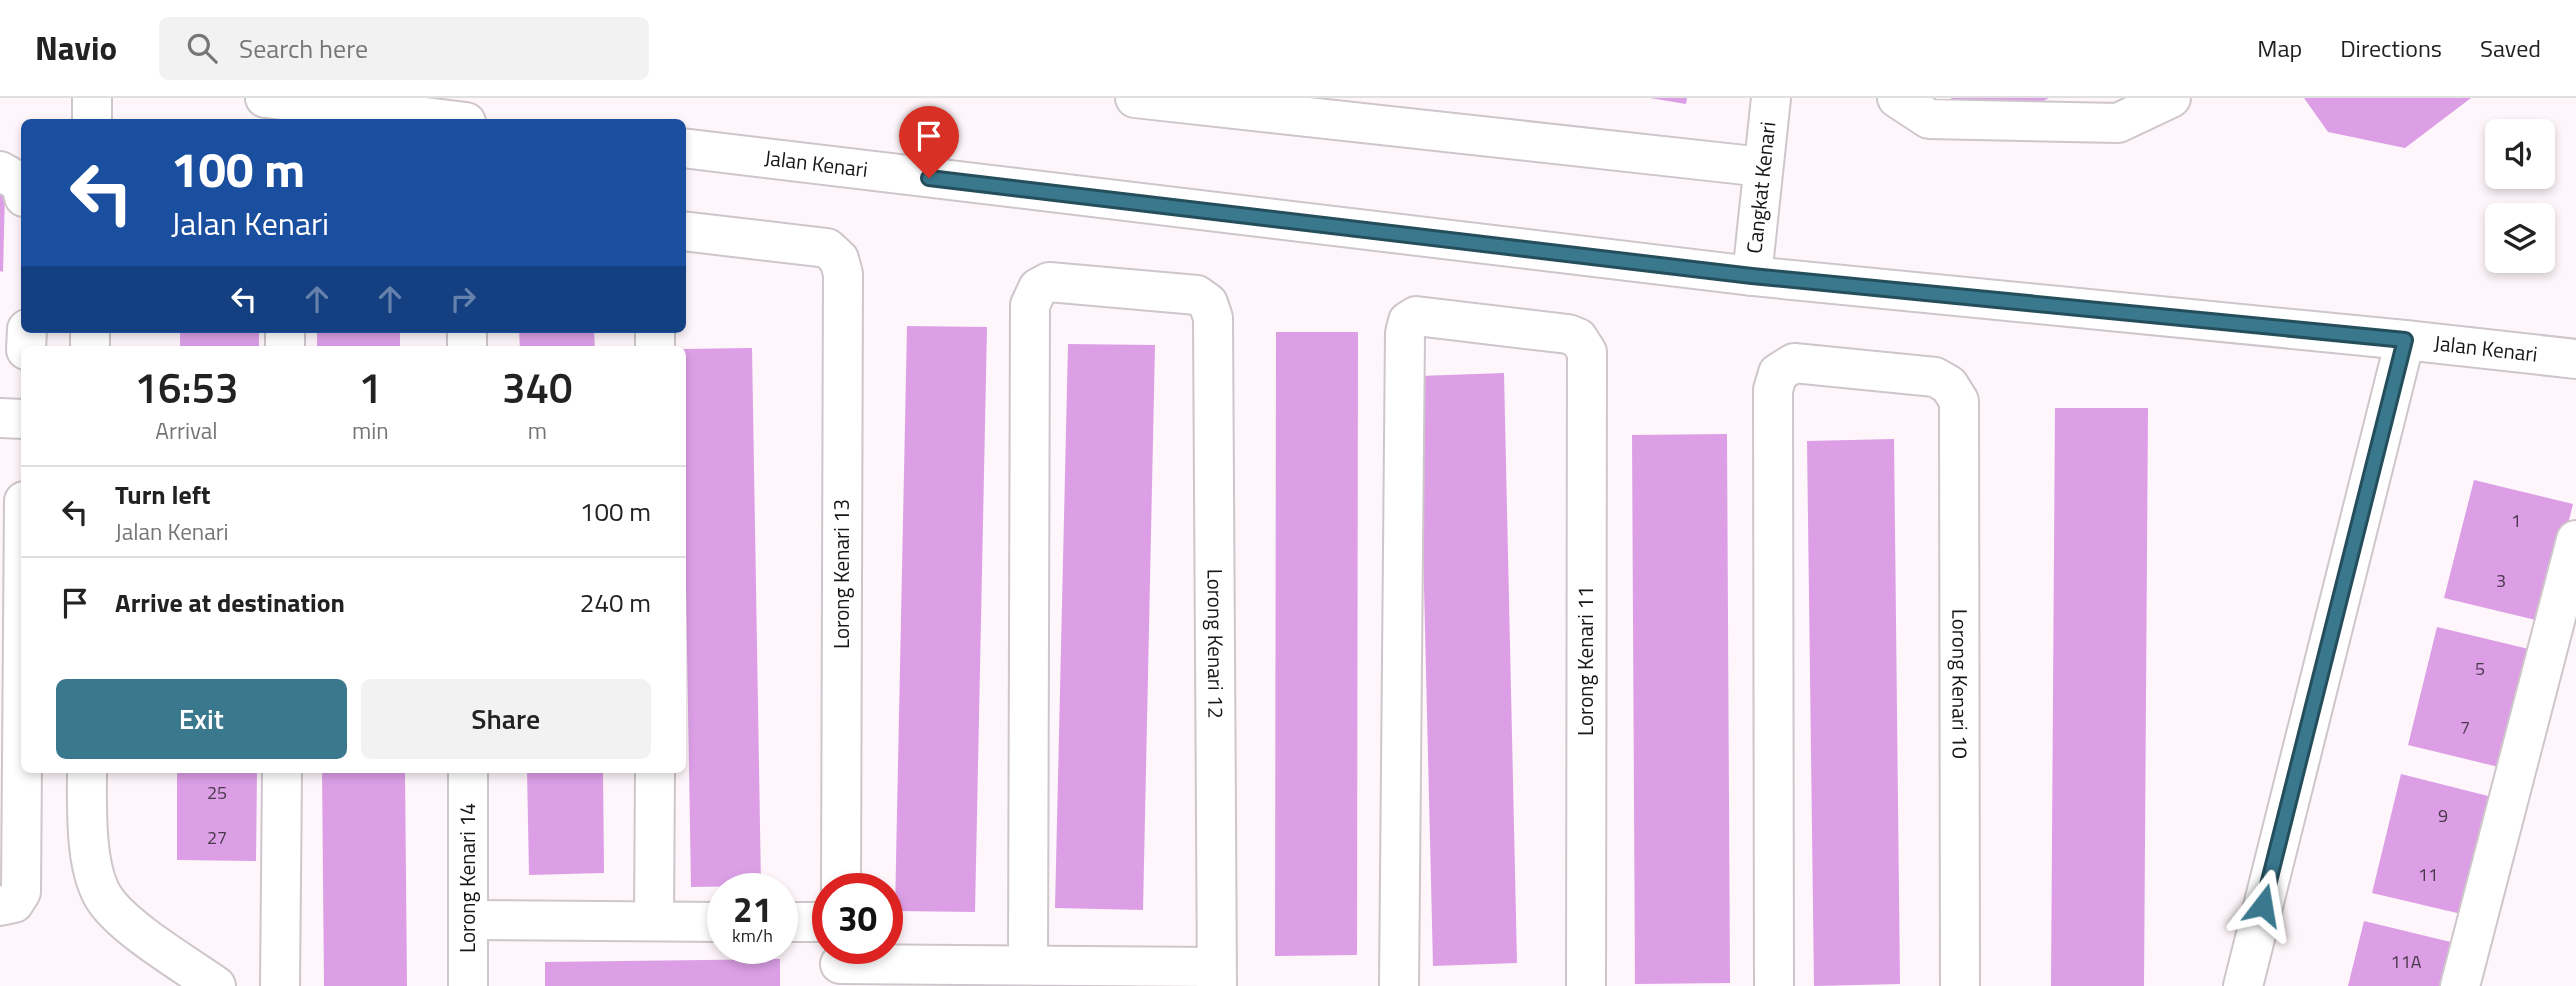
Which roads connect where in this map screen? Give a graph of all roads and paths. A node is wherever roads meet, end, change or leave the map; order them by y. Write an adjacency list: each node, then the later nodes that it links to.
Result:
1 (92, 98): 8 (street)
2 (265, 98): 7 (street)
3 (1135, 98): 11 (street)
4 (1771, 98): 11 (street, Cangkat Kenari)
5 (1897, 98): 6 (street)
6 (2171, 98)
7 (400, 106): 9 (street)
8 (92, 119)
9 (454, 119)
10 (686, 148): 15 (street, Jalan Kenari)
11 (1763, 167): 15 (street, Cangkat Kenari)
12 (0, 171): 13 (street)
13 (21, 183)
14 (686, 231): 26 (street, Lorong Kenari 13)
15 (1752, 276): 16 (street, Jalan Kenari)
16 (2405, 340): 17 (street, Jalan Kenari); 41 (street)
17 (2576, 359)
18 (0, 418): 19 (street)
19 (21, 419)
20 (2576, 540): 42 (street)
21 (22, 773): 27 (street)
22 (87, 773): 34 (street)
23 (282, 773): 35 (street)
24 (467, 773): 28 (street, Lorong Kenari 14)
25 (655, 773): 29 (street)
26 (841, 873)
27 (0, 906)
28 (468, 920): 29 (street); 36 (street, Lorong Kenari 14)
29 (654, 921): 30 (street)
30 (707, 922)
31 (1028, 965): 32 (street); 33 (street); 33 (street, Lorong Kenari 12)
32 (840, 966)
33 (1217, 977)
34 (216, 986)
35 (281, 986)
36 (468, 986)
37 (1399, 986): 38 (street, Lorong Kenari 11)
38 (1586, 986)
39 (1774, 986): 40 (street, Lorong Kenari 10)
40 (1961, 986)
41 (2243, 986)
42 (2460, 986)

